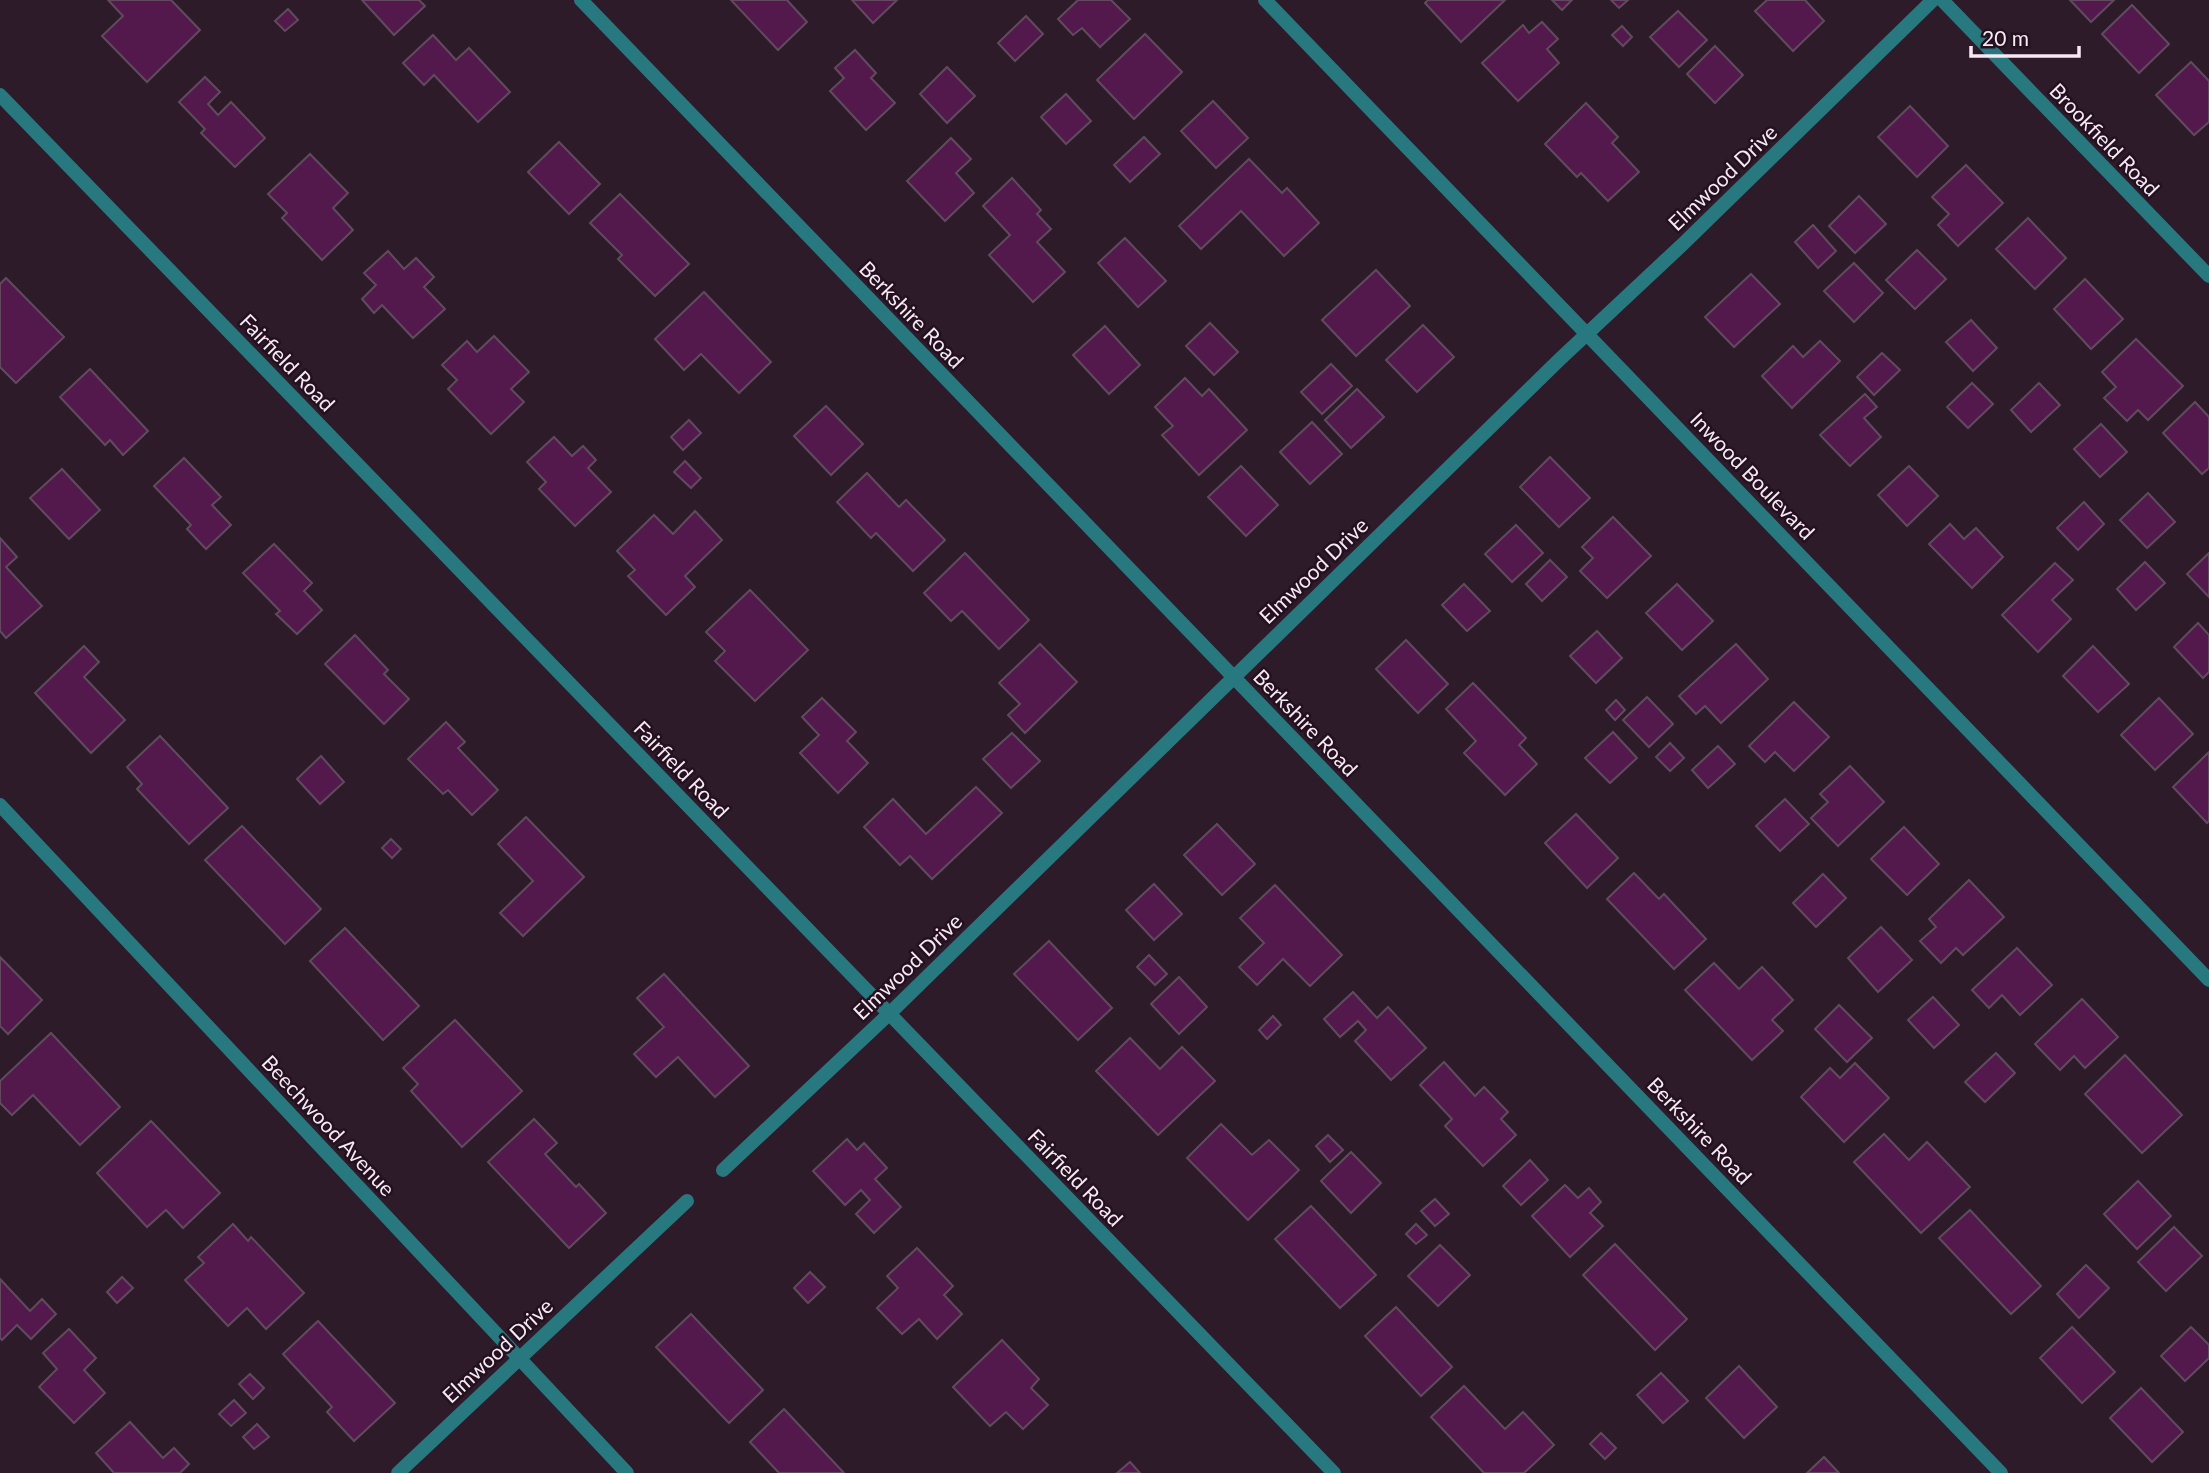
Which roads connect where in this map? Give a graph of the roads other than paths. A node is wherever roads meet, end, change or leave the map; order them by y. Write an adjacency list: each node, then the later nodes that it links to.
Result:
1 (580, 0): 8 (street, Berkshire Road)
2 (1265, 0): 7 (street, Inwood Boulevard)
3 (1933, 0): 7 (street, Elmwood Drive)
4 (1942, 0): 6 (street, Brookfield Road)
5 (0, 95): 11 (street, Fairfield Road)
6 (2209, 276)
7 (1587, 333): 8 (street, Elmwood Drive); 10 (street, Inwood Boulevard)
8 (1234, 677): 11 (street, Elmwood Drive); 18 (street, Berkshire Road)
9 (0, 805): 14 (street, Beechwood Avenue)
10 (2209, 980)
11 (889, 1014): 12 (street, Elmwood Drive); 17 (street, Fairfield Road)
12 (723, 1170)
13 (687, 1201): 14 (street, Elmwood Drive)
14 (519, 1358): 15 (street, Elmwood Drive); 16 (street, Beechwood Avenue)
15 (398, 1473)
16 (626, 1473)
17 (1334, 1473)
18 (2001, 1473)

